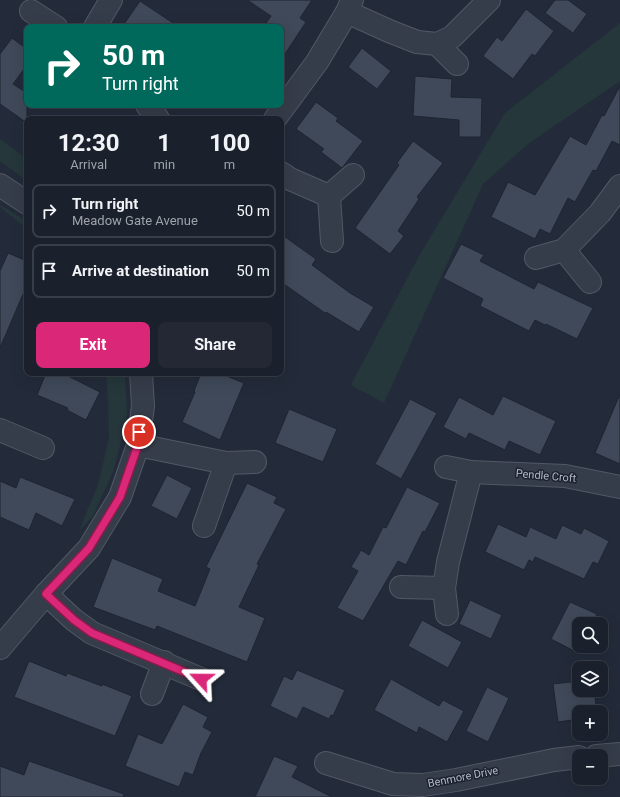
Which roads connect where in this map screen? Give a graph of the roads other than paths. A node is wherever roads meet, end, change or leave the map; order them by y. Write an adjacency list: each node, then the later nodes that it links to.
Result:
1 (111, 0): 6 (street)
2 (489, 0): 7 (street)
3 (350, 6): 7 (street); 9 (street)
4 (31, 11): 5 (street)
5 (51, 24)
6 (97, 24)
7 (436, 44): 8 (street)
8 (457, 64)
9 (284, 107)
10 (149, 108): 11 (street)
11 (156, 116)
12 (284, 175): 16 (street)
13 (353, 175): 16 (street)
14 (0, 185): 17 (street)
15 (620, 186): 19 (street)
16 (329, 196): 18 (street)
17 (24, 201)
18 (332, 241)
19 (564, 250): 20 (street); 21 (street)
20 (536, 258)
21 (590, 282)
22 (141, 376): 24 (street)
23 (0, 430): 25 (street)
24 (138, 445): 27 (street); 34 (street)
25 (43, 448)
26 (255, 462): 27 (street)
27 (226, 463): 31 (street)
28 (446, 467): 29 (street, Pendle Croft)
29 (471, 472): 30 (street, Pendle Croft); 33 (street)
30 (620, 487)
31 (204, 526)
32 (401, 587): 33 (street)
33 (444, 588): 35 (street)
34 (46, 594): 36 (street); 37 (street)
35 (447, 614)
36 (0, 648)
37 (164, 662): 38 (street); 39 (street)
38 (201, 679)
39 (152, 694)
40 (620, 754): 41 (street)
41 (608, 755)
42 (572, 759): 43 (street, Benmore Drive)
43 (326, 763)

